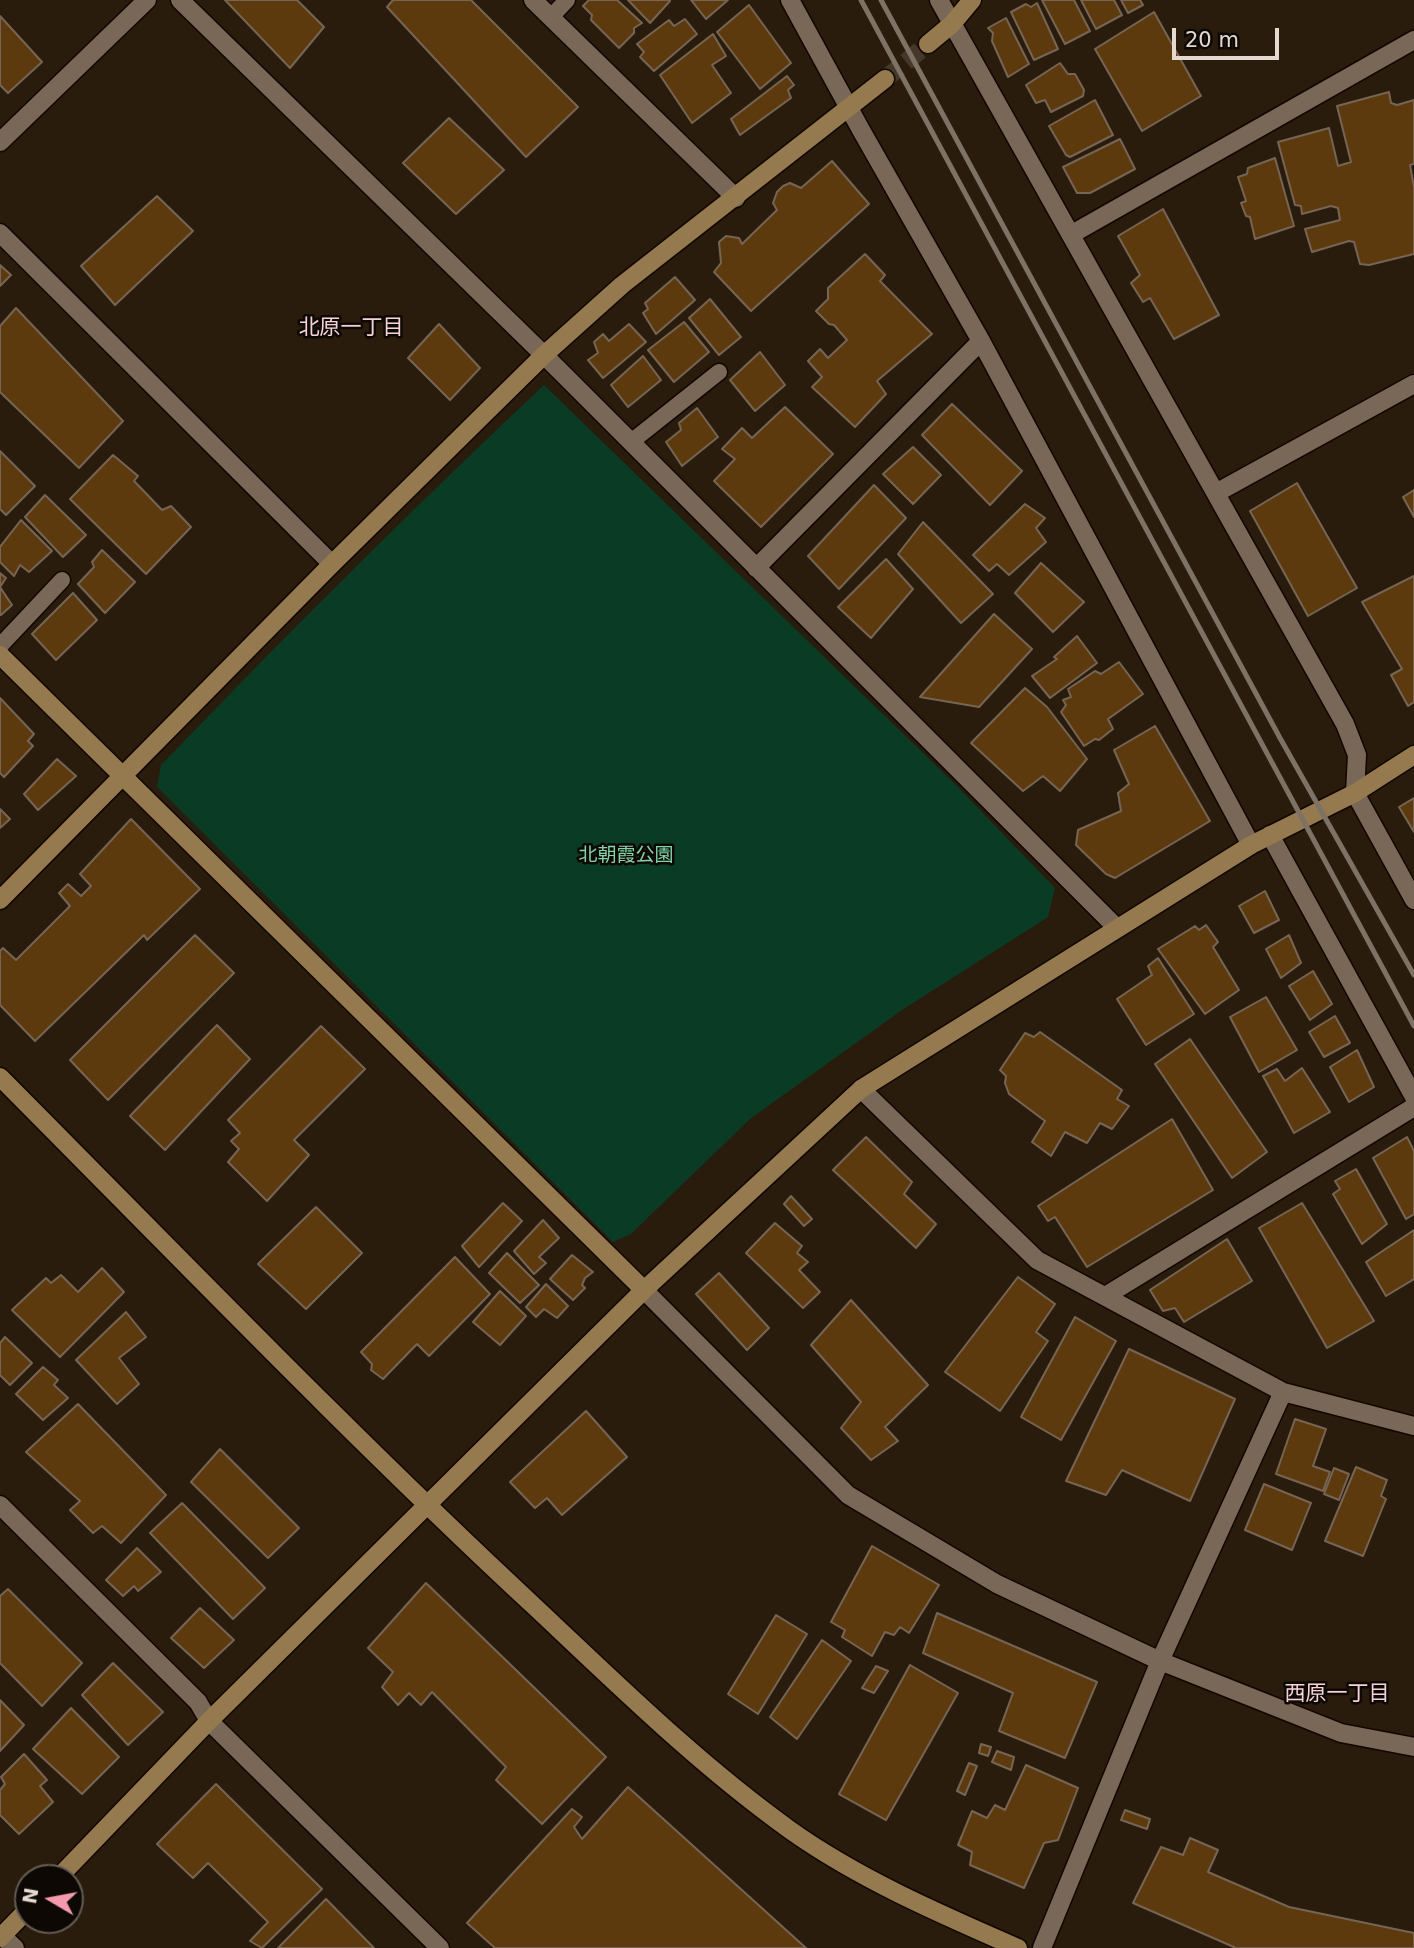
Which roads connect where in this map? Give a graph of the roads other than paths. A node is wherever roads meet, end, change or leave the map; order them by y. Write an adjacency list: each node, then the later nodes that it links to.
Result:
1 (147, 0): 14 (street)
2 (180, 0): 19 (street)
3 (533, 0): 8 (street)
4 (567, 0): 8 (lane)
5 (790, 0): 13 (street)
6 (939, 0): 9 (street)
7 (972, 0): 9 (street)
8 (551, 17): 15 (street)
9 (952, 24): 11 (street); 17 (street)
10 (1414, 40): 17 (street)
11 (928, 44)
12 (885, 79): 13 (street)
13 (849, 108): 15 (street); 18 (street)
14 (0, 142)
15 (736, 198): 19 (street)
16 (0, 233): 24 (street)
17 (1072, 234): 23 (street)
18 (981, 341): 25 (street); 33 (street)
19 (544, 355): 22 (street); 24 (street)
20 (719, 372): 22 (lane)
21 (1414, 384): 23 (street)
22 (631, 442): 25 (street)
23 (1216, 492): 31 (street)
24 (332, 564): 30 (street)
25 (756, 568): 36 (street)
26 (62, 580): 27 (lane)
27 (0, 646)
28 (0, 655): 30 (street)
29 (1414, 755): 31 (street)
30 (121, 776): 34 (street); 41 (street)
31 (1355, 793): 32 (street); 35 (street)
32 (1270, 835): 33 (street); 39 (street)
33 (1251, 845): 36 (street)
34 (0, 900)
35 (1414, 900)
36 (1117, 928): 38 (street)
37 (0, 1077): 46 (street)
38 (861, 1089): 41 (street); 42 (street)
39 (1414, 1097)
40 (1414, 1107): 42 (street)
41 (643, 1290): 46 (street); 47 (street)
42 (1107, 1295): 43 (street)
43 (1283, 1391): 44 (street); 47 (street)
44 (1414, 1426)
45 (0, 1505): 48 (street)
46 (427, 1506): 48 (street); 52 (street)
47 (1160, 1661): 49 (street); 53 (street)
48 (209, 1721): 50 (street); 51 (street)
49 (1414, 1747)
50 (71, 1864)
51 (440, 1948)
52 (1018, 1948)
53 (1042, 1948)

